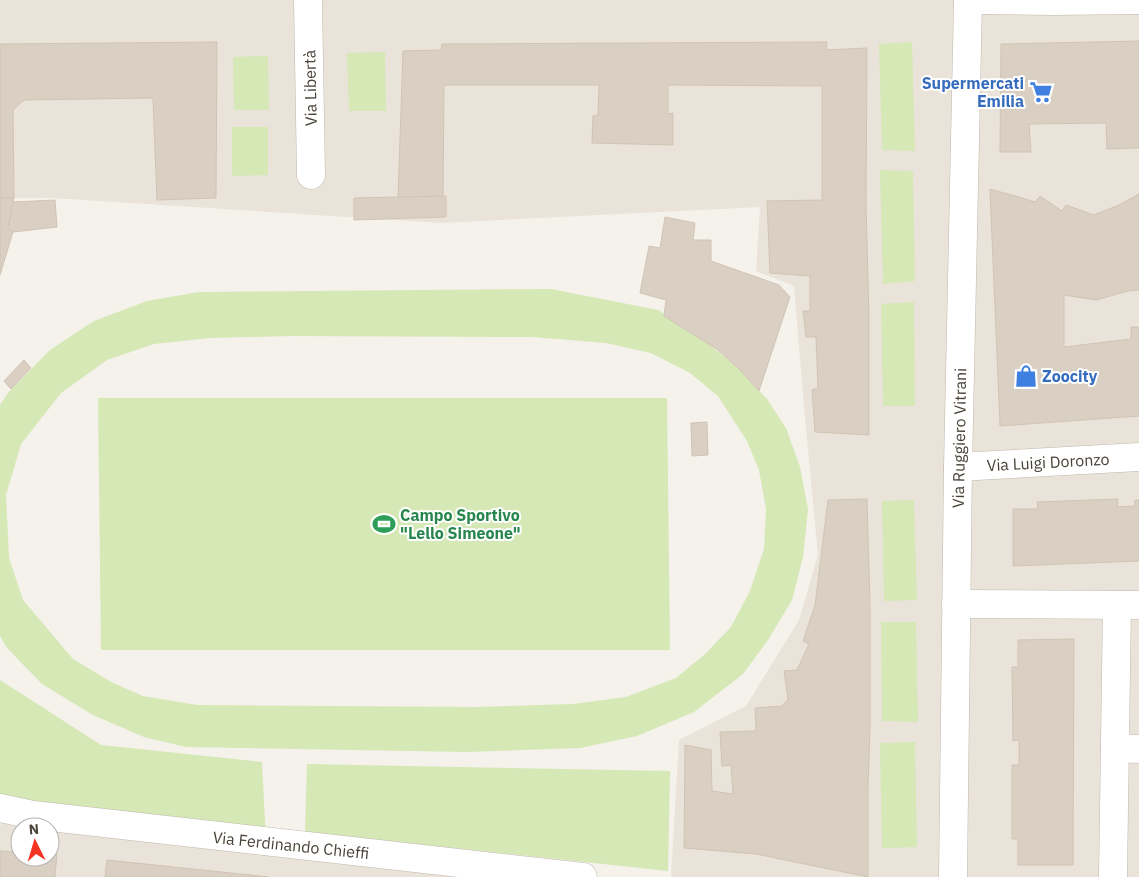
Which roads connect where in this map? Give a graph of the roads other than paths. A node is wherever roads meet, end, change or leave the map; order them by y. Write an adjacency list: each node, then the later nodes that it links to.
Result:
1 (308, 0): 5 (street, Via Libertà)
2 (968, 0): 7 (street, Via Ruggiero Vitrani)
3 (984, 0): 4 (street)
4 (1139, 0)
5 (312, 175)
6 (1139, 457): 7 (street, Via Luigi Doronzo)
7 (958, 467): 8 (street, Via Ruggiero Vitrani)
8 (956, 604): 9 (street); 13 (street, Via Ruggiero Vitrani)
9 (1128, 605): 10 (street)
10 (1127, 748): 14 (street)
11 (0, 808): 12 (street, Via Ferdinando Chieffi)
12 (583, 877)
13 (953, 877)
14 (1112, 877)

